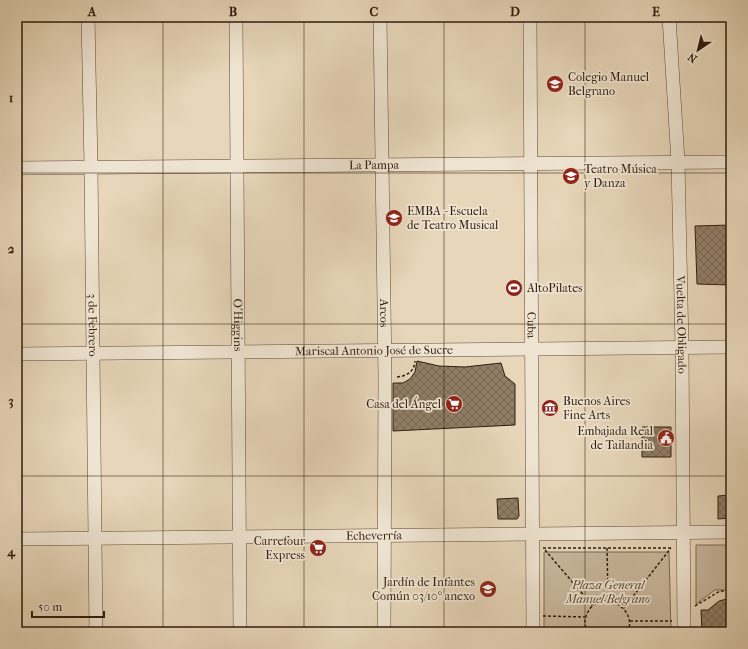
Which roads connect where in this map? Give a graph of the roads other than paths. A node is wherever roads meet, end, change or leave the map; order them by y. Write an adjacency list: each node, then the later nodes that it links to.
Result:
1 (88, 17): 10 (street, 3 de Febrero)
2 (236, 17): 11 (street, O'Higgins)
3 (380, 17): 9 (street, Arcos)
4 (530, 17): 8 (street, Cuba)
5 (669, 17): 6 (street, Vuelta de Obligado)
6 (678, 162): 7 (street, La Pampa); 8 (street, La Pampa); 14 (street, Vuelta de Obligado)
7 (731, 162)
8 (530, 164): 9 (street, La Pampa); 15 (street, Cuba)
9 (383, 165): 11 (street, La Pampa); 16 (street, Arcos)
10 (92, 167): 11 (street, La Pampa); 12 (street, La Pampa); 17 (street, 3 de Febrero)
11 (236, 167): 18 (street, O'Higgins)
12 (17, 168)
13 (731, 347): 14 (street, Mariscal Antonio José de Sucre)
14 (682, 348): 15 (street, Mariscal Antonio José de Sucre); 20 (street, Vuelta de Obligado)
15 (532, 349): 16 (street, Mariscal Antonio José de Sucre); 22 (street, Cuba)
16 (384, 350): 18 (street, Mariscal Antonio José de Sucre); 24 (street, Arcos)
17 (93, 353): 18 (street, Mariscal Antonio José de Sucre); 19 (street, Mariscal Antonio José de Sucre); 25 (street, 3 de Febrero)
18 (239, 353): 23 (street, O'Higgins)
19 (17, 354)
20 (685, 532): 21 (street, Echeverría); 22 (street, Echeverría); 31 (street, Vuelta de Obligado)
21 (731, 532)
22 (533, 534): 24 (street, Echeverría); 30 (street, Cuba)
23 (239, 536): 24 (street, Echeverría); 25 (street, Echeverría); 28 (street, O'Higgins)
24 (385, 536): 29 (street, Arcos)
25 (95, 538): 26 (street, Echeverría); 27 (street, 3 de Febrero)
26 (17, 539)
27 (96, 632)
28 (240, 632)
29 (384, 632)
30 (533, 632)
31 (684, 632)

